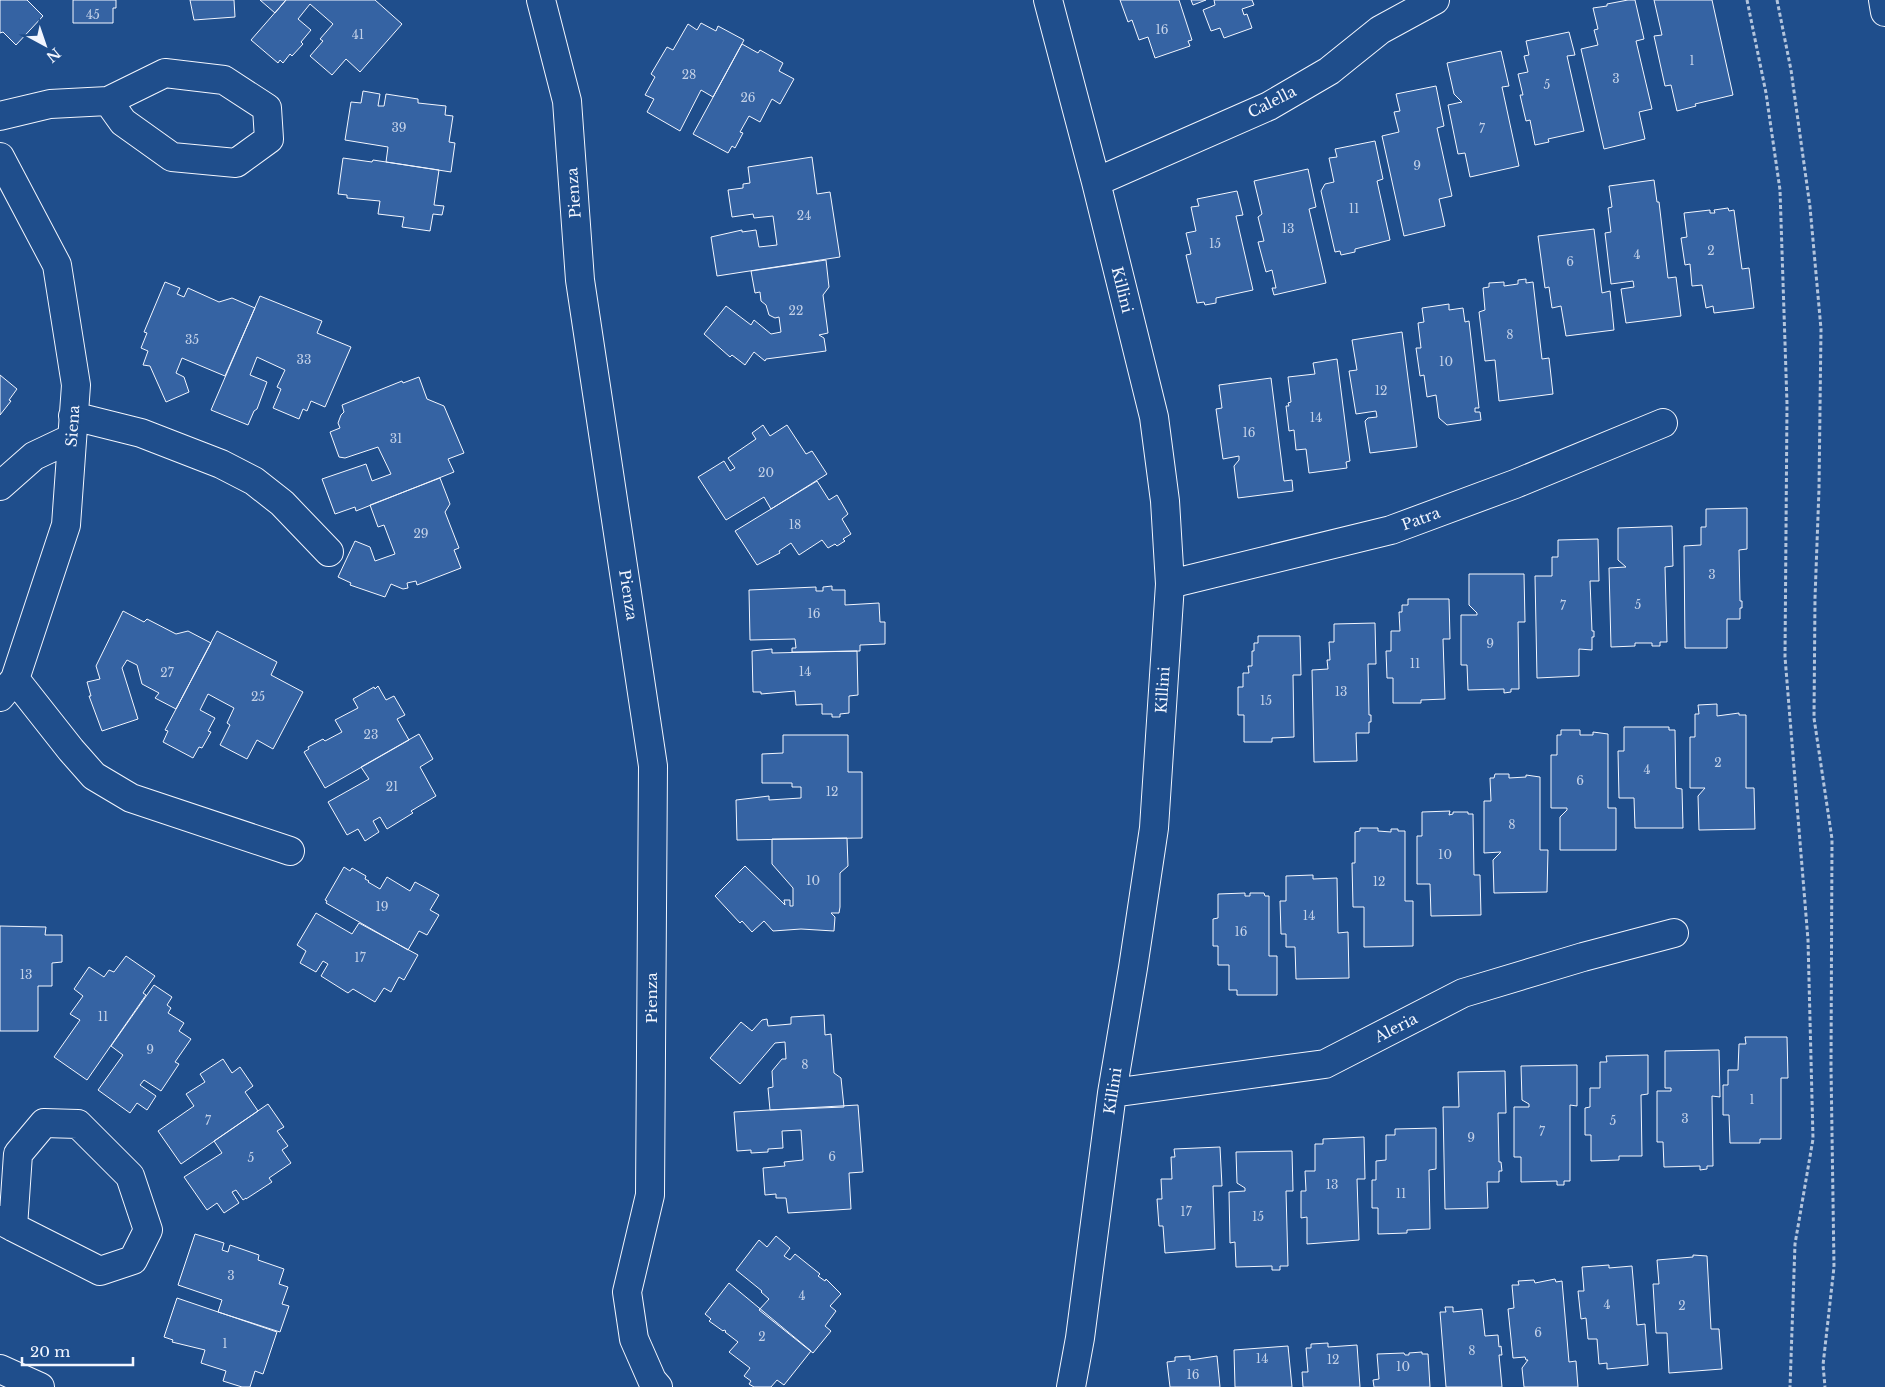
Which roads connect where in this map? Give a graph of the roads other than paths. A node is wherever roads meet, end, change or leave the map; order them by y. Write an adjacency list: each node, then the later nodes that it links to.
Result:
1 (541, 0): 22 (street, Pienza)
2 (1048, 0): 9 (street, Killini)
3 (1435, 0): 9 (street, Calella)
4 (1883, 0): 5 (street)
5 (1885, 12)
6 (108, 101): 6 (street); 7 (street)
7 (0, 116)
8 (0, 157): 11 (street, Siena)
9 (1096, 182): 14 (street, Killini)
10 (1663, 423): 14 (street, Patra)
11 (73, 427): 12 (street); 13 (street); 15 (street, Siena)
12 (0, 486)
13 (329, 552)
14 (1170, 584): 18 (street, Killini)
15 (8, 688): 16 (street)
16 (290, 851)
17 (1674, 933): 18 (street, Aleria)
18 (1112, 1093): 23 (street, Killini)
19 (7, 1223): 19 (street)
20 (0, 1369): 21 (street)
21 (40, 1387)
22 (658, 1387)
23 (1071, 1387)

